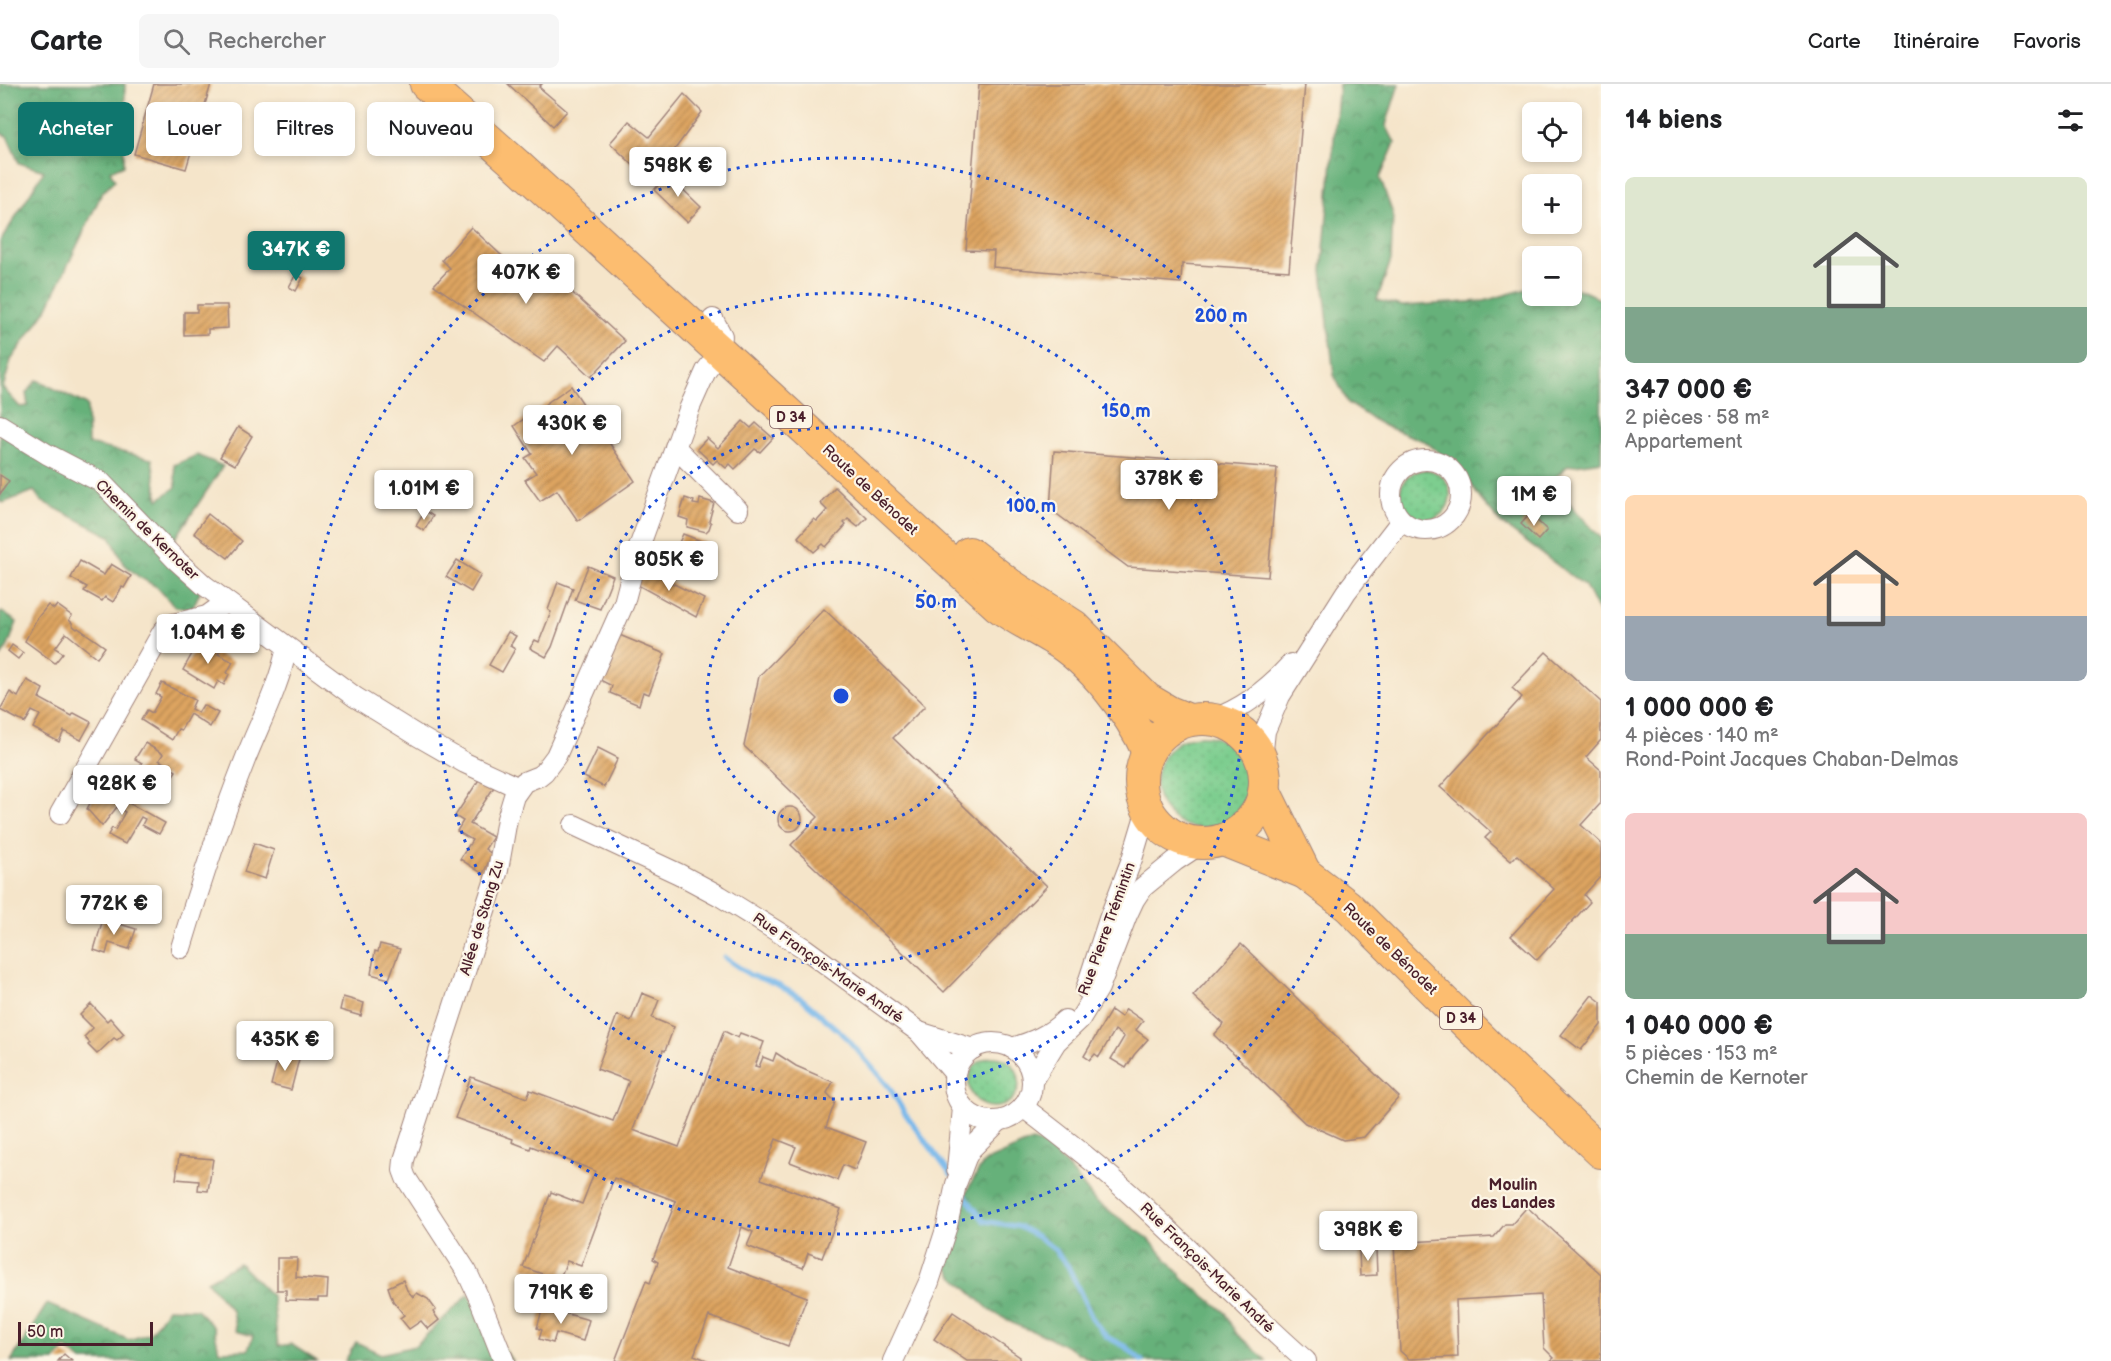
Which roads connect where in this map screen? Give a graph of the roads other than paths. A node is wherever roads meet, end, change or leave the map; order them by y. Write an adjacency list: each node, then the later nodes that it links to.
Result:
1 (426, 84): 6 (main road, Route de Bénodet / D 34)
2 (441, 84): 3 (street)
3 (453, 84)
4 (459, 84): 5 (main road, Route de Bénodet / D 34)
5 (712, 319): 6 (street); 7 (main road, Route de Bénodet / D 34)
6 (720, 352): 7 (street); 9 (street); 16 (main road, Route de Bénodet / D 34)
7 (819, 419): 15 (main road, Route de Bénodet / D 34)
8 (0, 425): 12 (street, Chemin de Kernoter)
9 (675, 447): 10 (street); 18 (street)
10 (738, 510)
11 (1401, 521): 13 (street)
12 (225, 603): 14 (street, Chemin de Kernoter); 21 (street)
13 (1325, 622): 15 (street); 17 (street)
14 (287, 647): 18 (street, Chemin de Kernoter); 25 (street)
15 (1201, 719): 16 (main road); 17 (main road)
16 (1148, 752): 20 (main road)
17 (1262, 759): 19 (main road)
18 (519, 788): 36 (street, Allée de Stang Zu)
19 (1265, 792): 23 (main road); 24 (main road, Route de Bénodet / D 34)
20 (1147, 809): 23 (main road); 27 (street, Rue Pierre Trémintin)
21 (60, 814)
22 (574, 825): 26 (street, Rue François-Marie André)
23 (1212, 842): 24 (main road, Route de Bénodet / D 34); 30 (street, Rue Pierre Trémintin)
24 (1305, 873): 34 (main road, Route de Bénodet / D 34)
25 (181, 948)
26 (919, 1032): 28 (street, Rue François-Marie André); 29 (street, Rue François-Marie André)
27 (1012, 1048): 28 (street); 30 (street)
28 (972, 1049): 29 (street)
29 (955, 1074): 32 (street)
30 (1032, 1081): 31 (street)
31 (1023, 1107): 33 (street); 38 (street, Rue François-Marie André)
32 (963, 1108): 33 (street); 35 (street)
33 (999, 1121): 35 (street)
34 (1601, 1152)
35 (956, 1184): 37 (street)
36 (504, 1361)
37 (893, 1361)
38 (1306, 1361)

